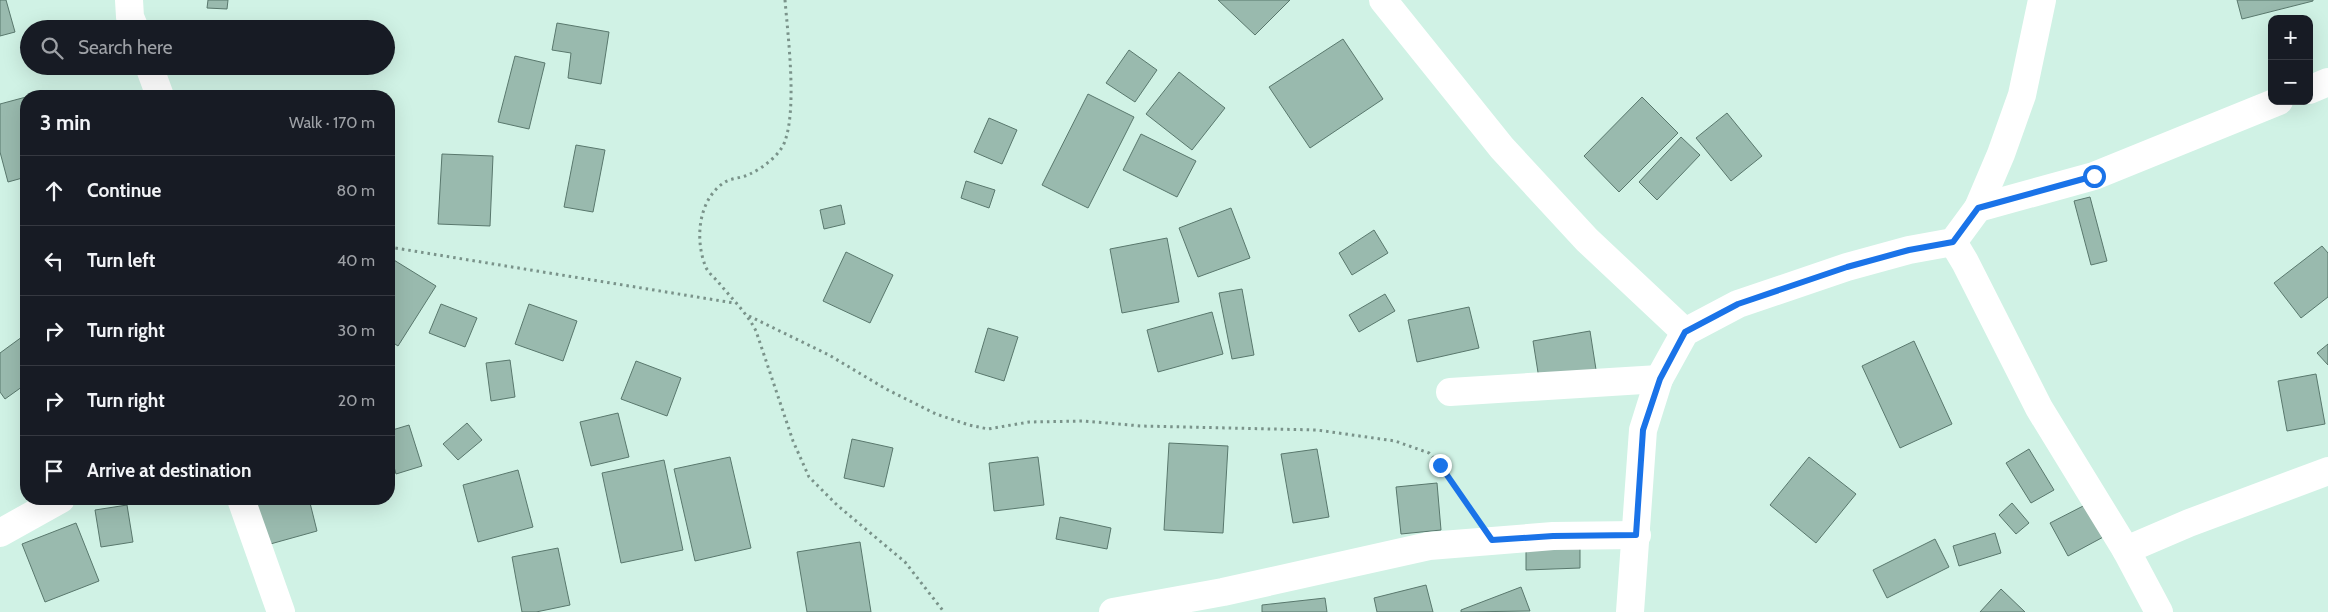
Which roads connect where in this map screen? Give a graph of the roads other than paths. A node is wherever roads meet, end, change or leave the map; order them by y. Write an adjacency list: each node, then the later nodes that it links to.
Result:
1 (129, 0): 4 (street)
2 (1383, 0): 12 (street)
3 (2042, 0): 10 (street)
4 (131, 20)
5 (152, 75): 8 (street)
6 (2328, 82): 7 (street)
7 (2313, 88)
8 (158, 90)
9 (2269, 105): 10 (street)
10 (1978, 208): 11 (street)
11 (1953, 242): 12 (street); 20 (street)
12 (1685, 332): 13 (street)
13 (1660, 379): 14 (street); 19 (street)
14 (1450, 392)
15 (2328, 471): 20 (street)
16 (50, 505): 18 (street)
17 (243, 505): 21 (street)
18 (0, 533)
19 (1636, 535): 22 (street); 23 (street)
20 (2126, 550): 24 (street)
21 (280, 612)
22 (1113, 612)
23 (1630, 612)
24 (2159, 612)

